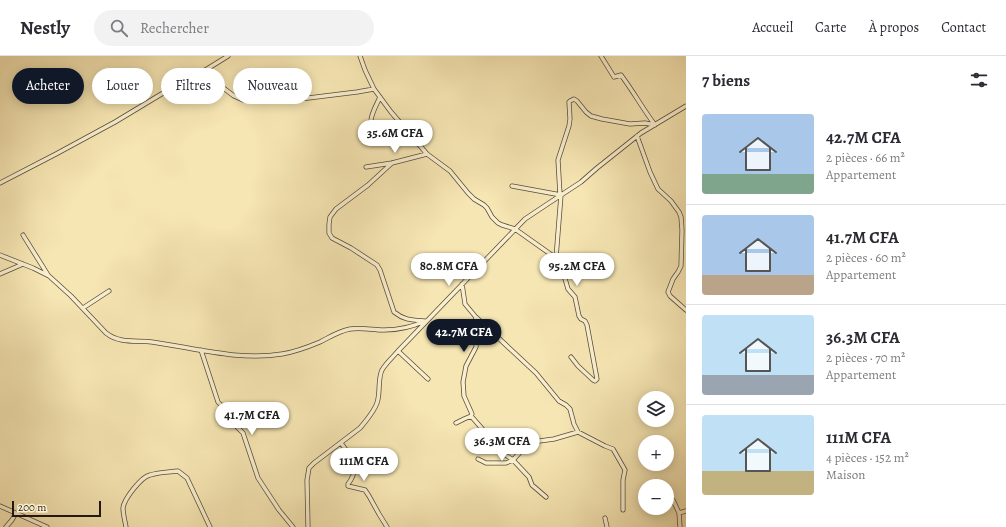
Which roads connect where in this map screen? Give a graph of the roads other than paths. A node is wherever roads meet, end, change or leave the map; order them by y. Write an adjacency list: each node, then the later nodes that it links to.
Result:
1 (228, 56): 4 (street)
2 (360, 56): 6 (street)
3 (601, 56): 10 (street)
4 (209, 68)
5 (225, 89): 6 (street)
6 (374, 89): 8 (street)
7 (161, 94): 16 (street)
8 (380, 97): 12 (street); 12 (street)
9 (686, 106): 10 (street)
10 (655, 125): 11 (street); 18 (street)
11 (637, 136): 18 (street); 29 (street)
12 (414, 139): 13 (street)
13 (427, 154): 14 (street); 19 (street)
14 (392, 163): 15 (street); 31 (street)
15 (366, 167)
16 (0, 183)
17 (512, 186): 18 (street)
18 (560, 195): 19 (street); 22 (street)
19 (515, 229): 22 (street); 26 (street)
20 (23, 235): 25 (street)
21 (0, 255): 23 (street)
22 (556, 258): 34 (street)
23 (23, 264): 24 (street); 25 (street)
24 (0, 274)
25 (49, 276): 28 (street)
26 (462, 284): 30 (street); 31 (street)
27 (109, 291): 28 (street)
28 (83, 308): 32 (street)
29 (686, 310)
30 (476, 316): 36 (street); 38 (street)
31 (426, 321): 32 (street); 33 (street)
32 (201, 350): 54 (street)
33 (398, 351): 35 (street); 39 (street)
34 (571, 357)
35 (428, 379)
36 (471, 416): 37 (street); 41 (street)
37 (456, 423)
38 (578, 432): 41 (street); 45 (street)
39 (341, 443): 55 (street); 56 (street)
40 (478, 459): 41 (street)
41 (513, 460): 42 (street)
42 (546, 498)
43 (674, 503): 48 (street)
44 (0, 506): 47 (street)
45 (623, 510)
46 (686, 511): 48 (street)
47 (16, 513): 50 (street); 51 (street)
48 (678, 513): 58 (street)
49 (605, 518): 57 (street)
50 (6, 527)
51 (47, 527)
52 (126, 527): 53 (street)
53 (210, 527)
54 (293, 527)
55 (308, 527)
56 (387, 527)
57 (607, 527)
58 (680, 527)

